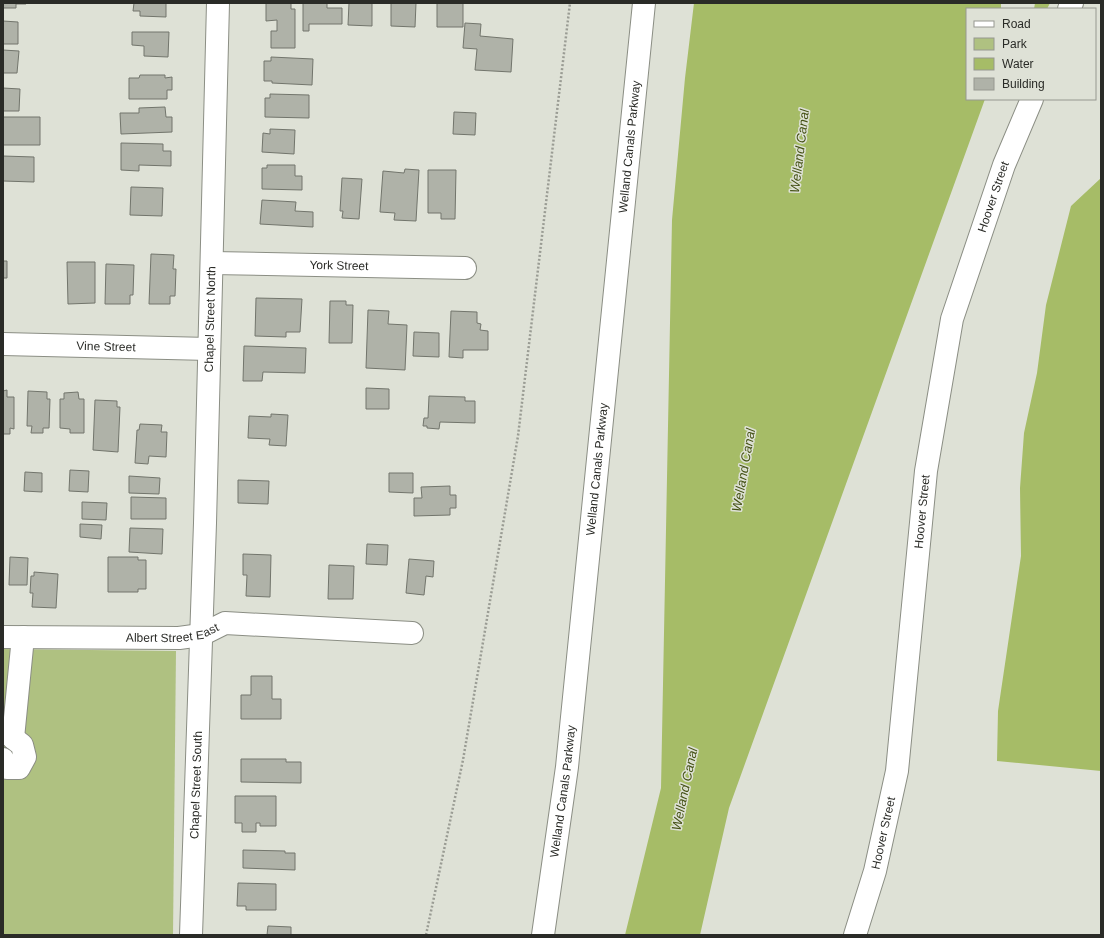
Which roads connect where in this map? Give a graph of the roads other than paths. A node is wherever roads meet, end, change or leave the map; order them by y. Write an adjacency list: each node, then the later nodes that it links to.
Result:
1 (218, 3): 4 (street, Chapel Street North)
2 (644, 3): 14 (street, Welland Canals Parkway)
3 (1032, 100): 15 (street, Hoover Street)
4 (212, 263): 5 (street, York Street); 7 (street, Chapel Street North)
5 (465, 268)
6 (3, 344): 7 (street, Vine Street)
7 (209, 349): 9 (street, Chapel Street North)
8 (412, 633): 9 (street, Albert Street East)
9 (201, 635): 10 (street, Albert Street East); 13 (street, Chapel Street South)
10 (13, 637): 11 (street)
11 (8, 742): 12 (street)
12 (3, 759)
13 (191, 935)
14 (543, 935)
15 (855, 935)

